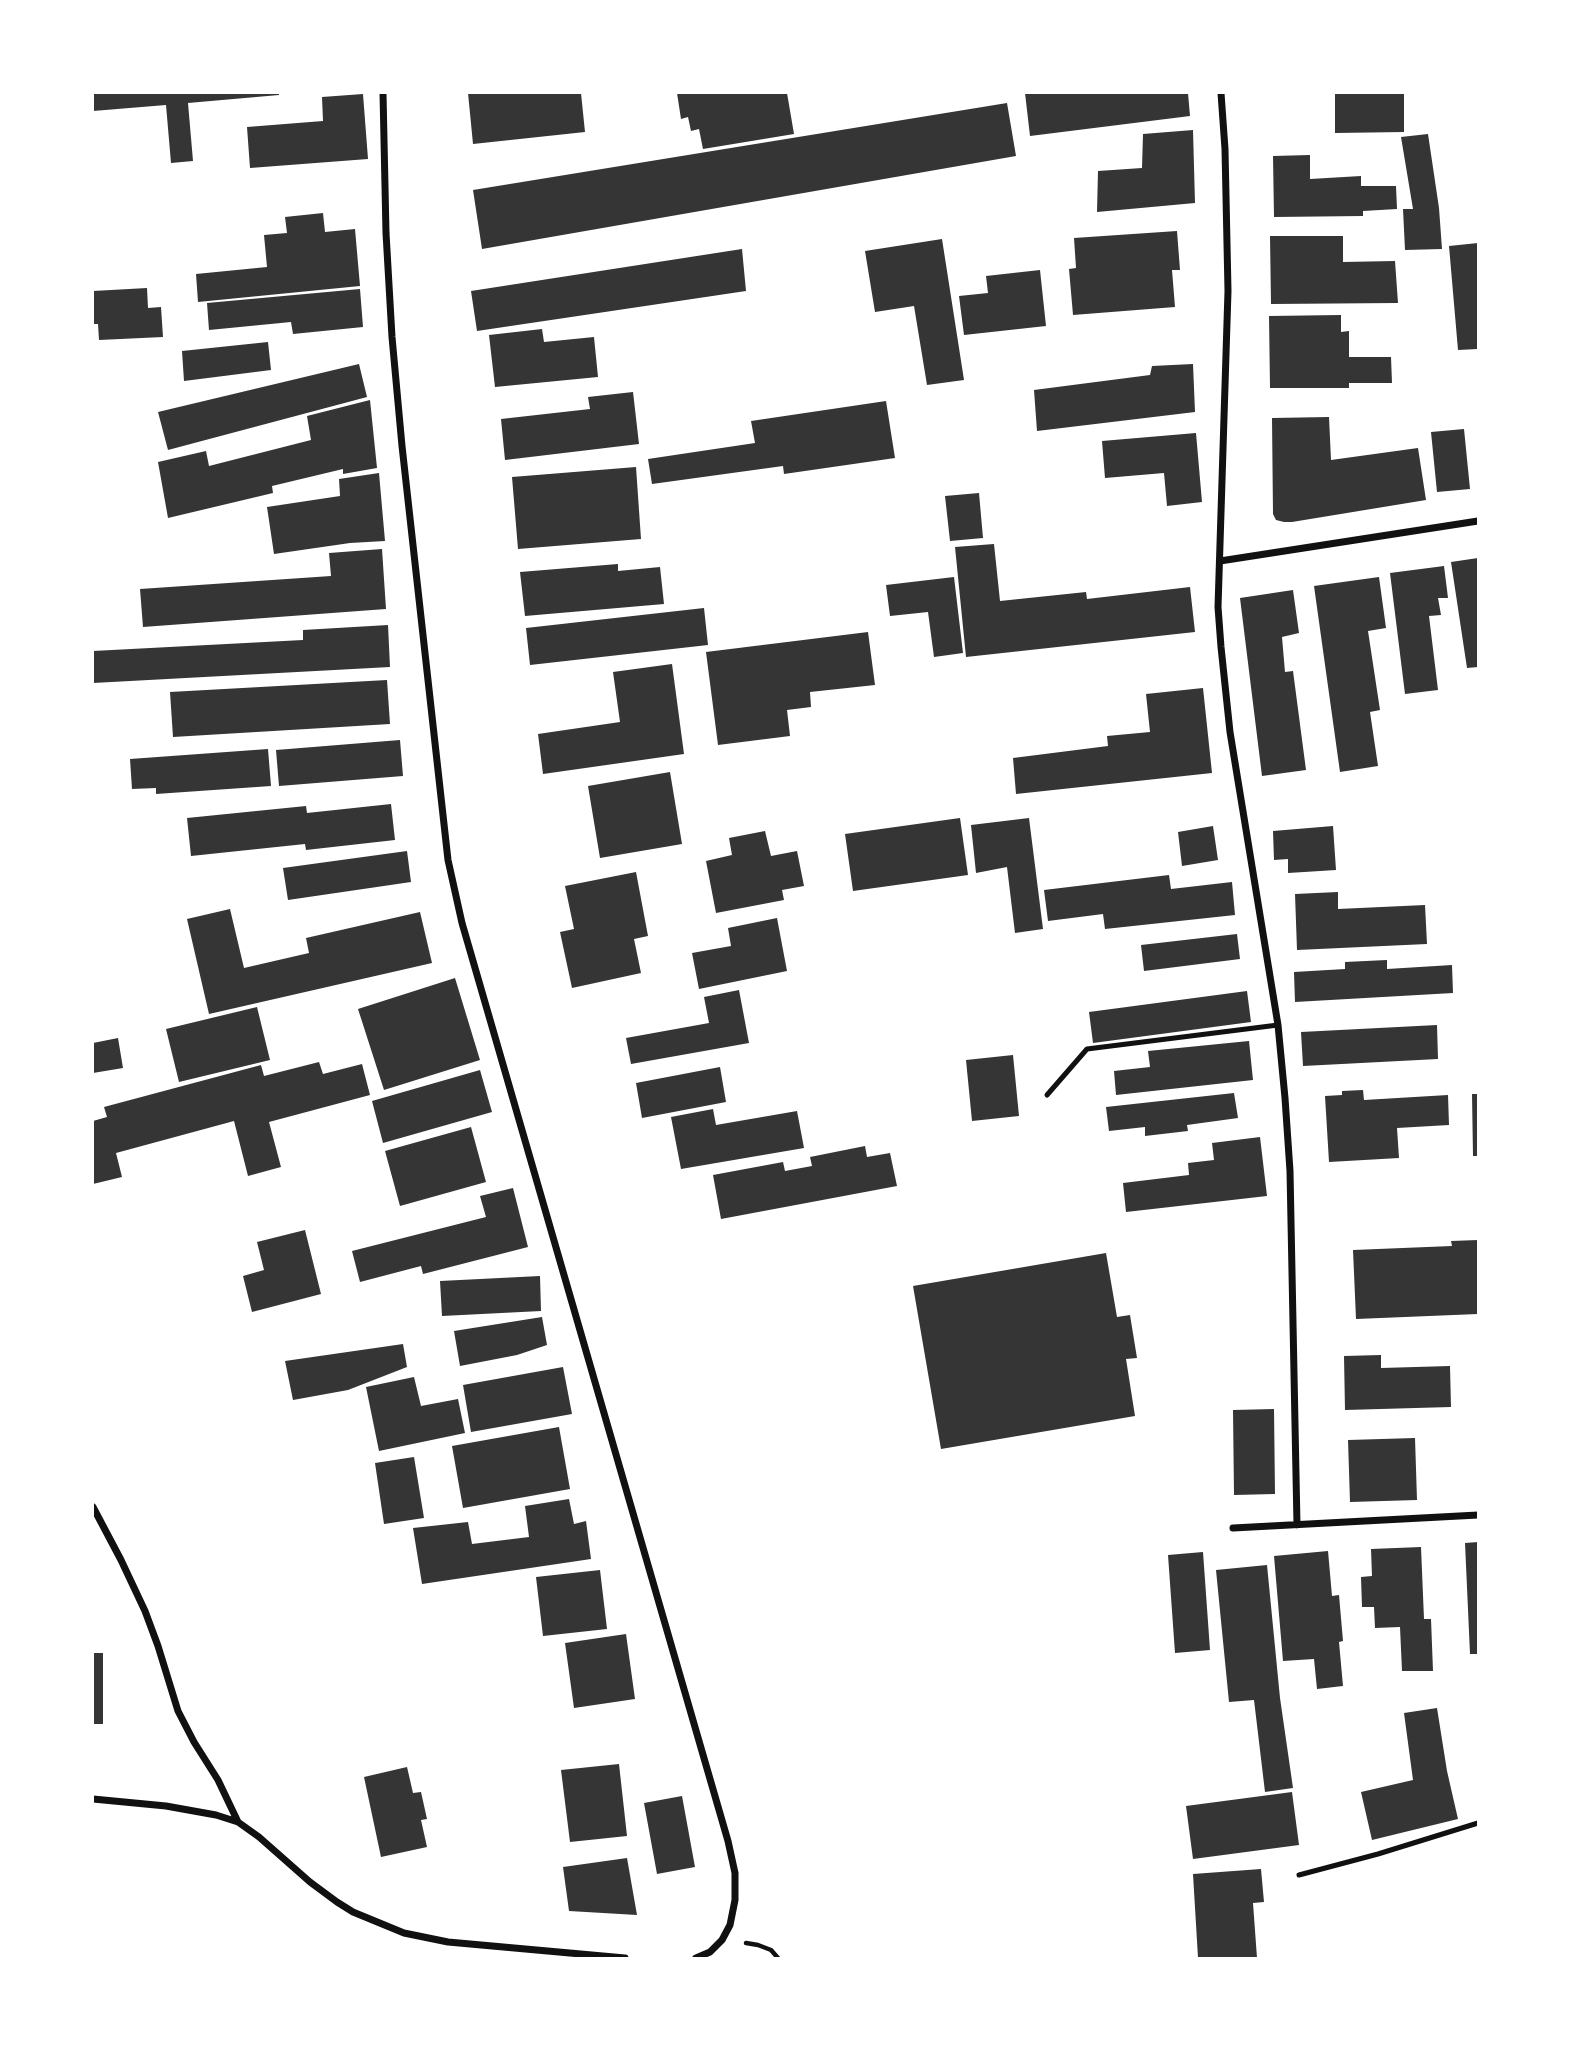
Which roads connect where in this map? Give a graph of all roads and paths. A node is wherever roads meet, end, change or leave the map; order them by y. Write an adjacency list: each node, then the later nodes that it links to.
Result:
1 (383, 93): 15 (street)
2 (1221, 93): 4 (street)
3 (1478, 521): 4 (street)
4 (1220, 561): 5 (street)
5 (1278, 1025): 6 (lane); 9 (street)
6 (1047, 1095)
7 (93, 1507): 12 (street)
8 (1478, 1515): 9 (street)
9 (1297, 1525): 10 (street)
10 (1233, 1528)
11 (93, 1798): 12 (street)
12 (238, 1822): 16 (street)
13 (1478, 1823): 14 (lane)
14 (1299, 1875)
15 (722, 1940): 17 (street); 18 (path)
16 (625, 1958)
17 (696, 1958)
18 (778, 1958)

